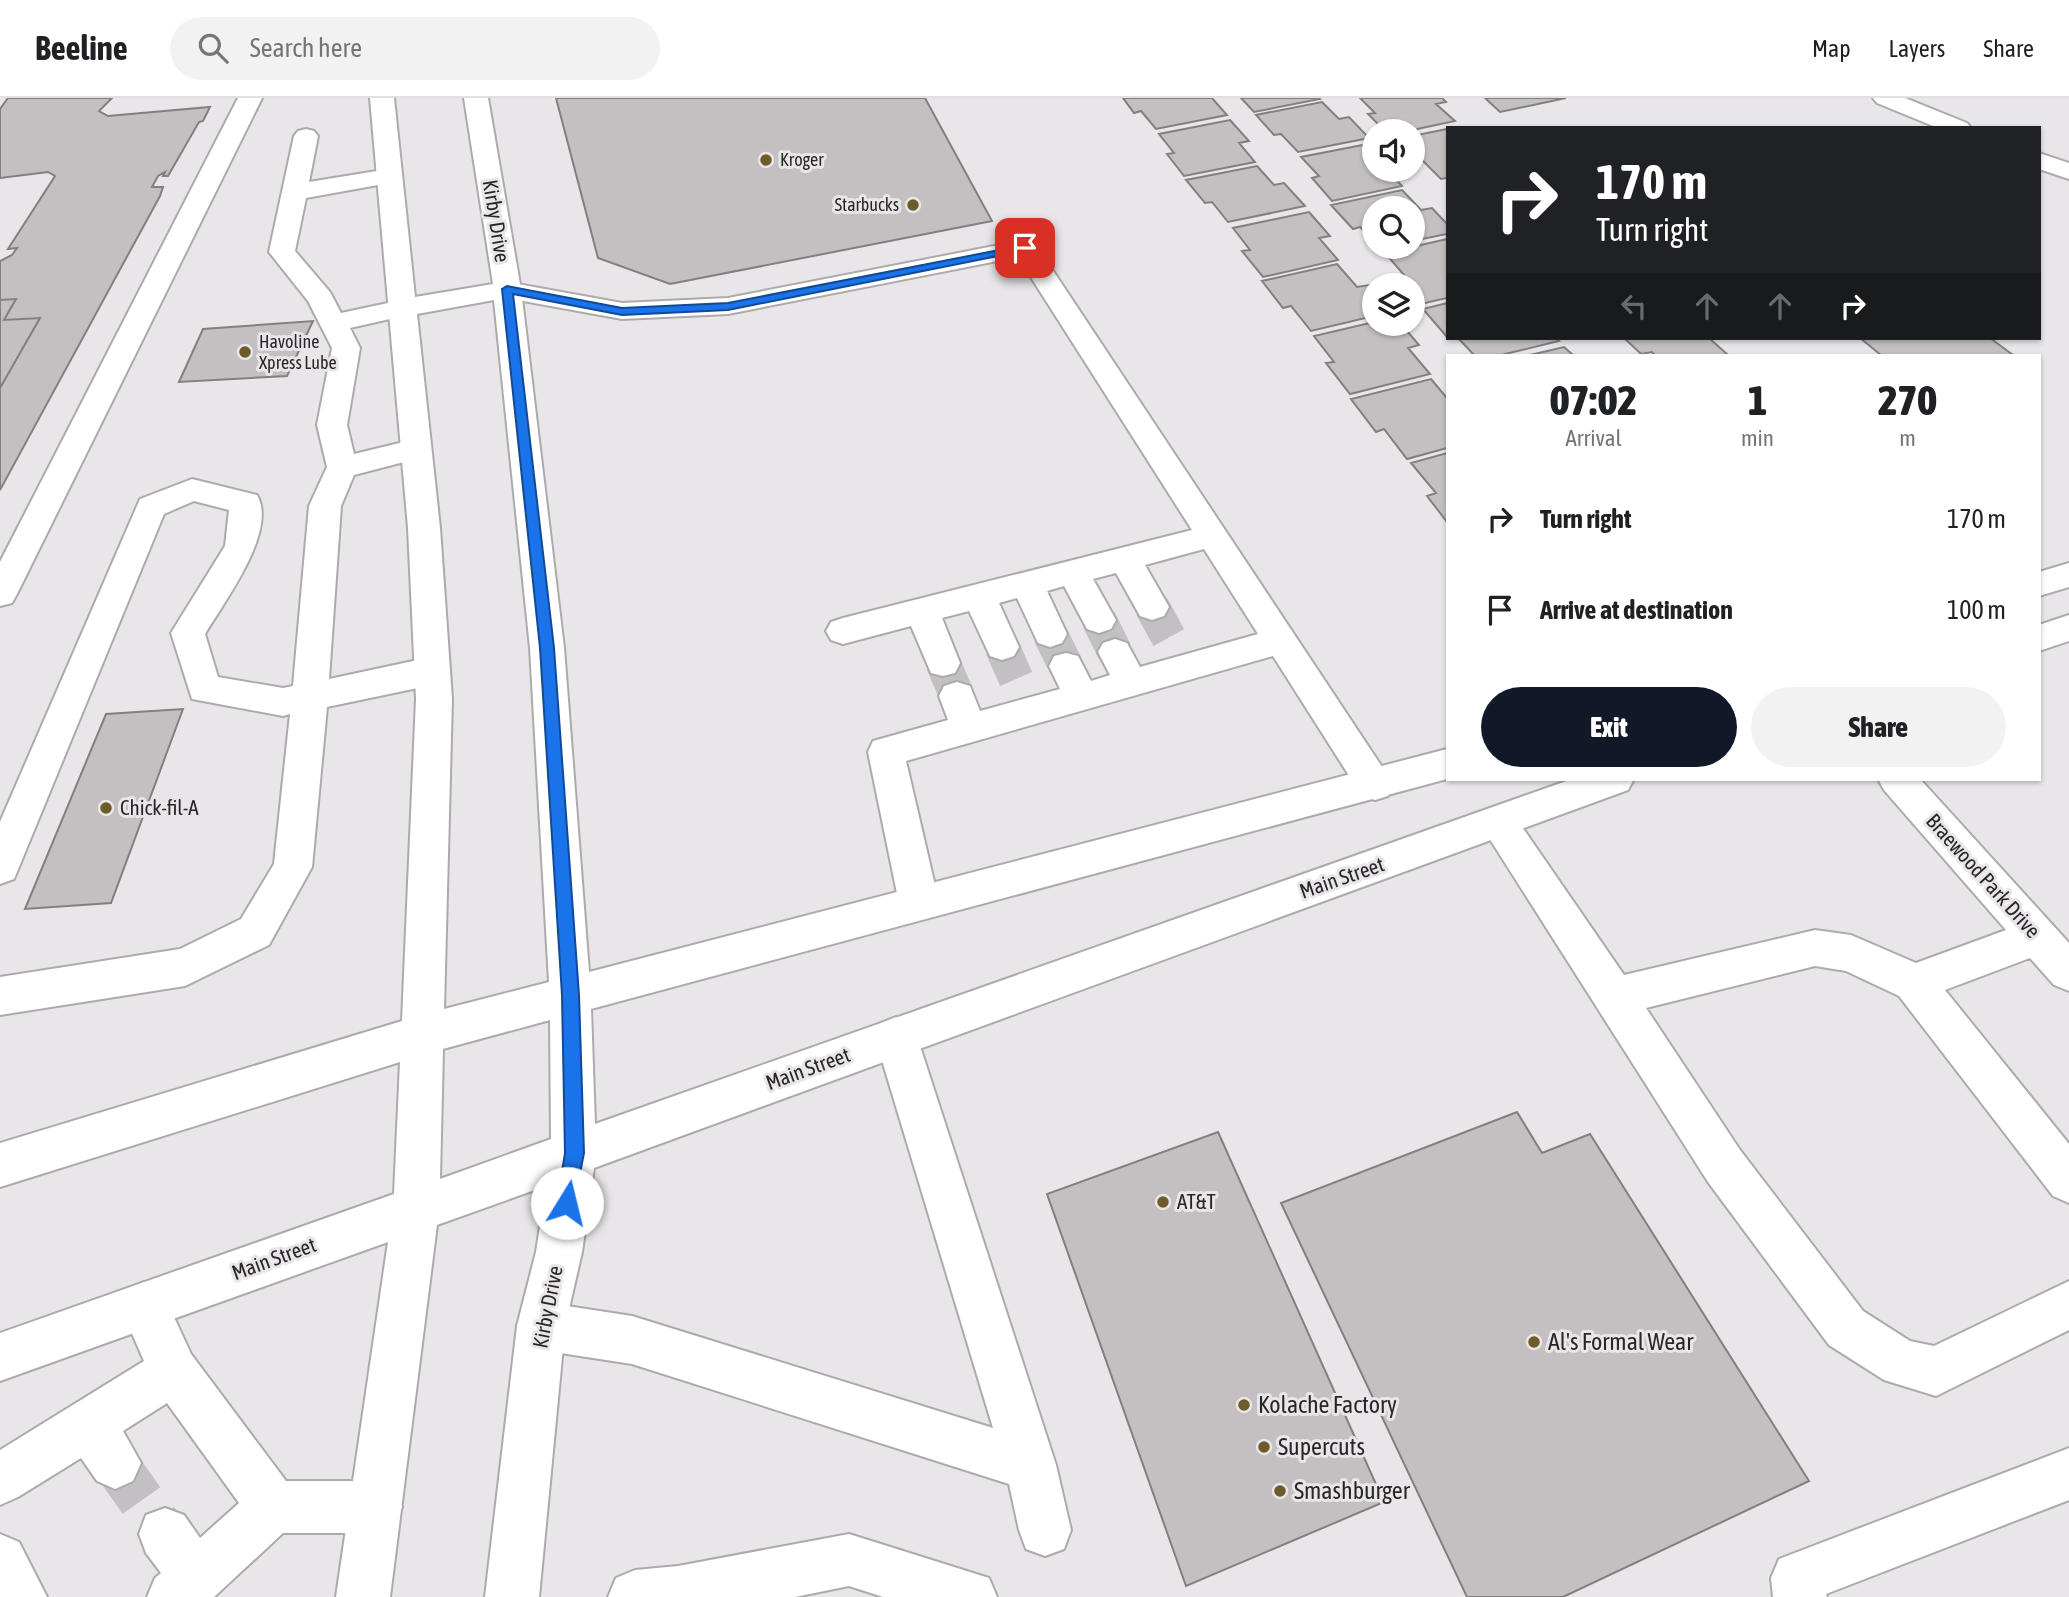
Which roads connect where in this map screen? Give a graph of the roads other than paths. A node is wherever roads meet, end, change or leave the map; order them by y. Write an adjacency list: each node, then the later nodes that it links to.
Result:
1 (250, 98): 22 (main road)
2 (382, 98): 9 (main road)
3 (476, 98): 11 (main road, Kirby Drive)
4 (1885, 98): 5 (main road)
5 (1954, 126)
6 (306, 136): 10 (main road)
7 (2041, 161): 8 (main road)
8 (2069, 173)
9 (389, 176): 10 (main road); 12 (main road)
10 (295, 191): 13 (main road)
11 (507, 289): 12 (main road); 16 (main road); 48 (main road, Kirby Drive)
12 (402, 308): 13 (main road); 14 (main road)
13 (333, 323): 15 (main road)
14 (416, 449): 15 (main road); 35 (main road)
15 (342, 467): 37 (main road)
16 (1212, 536): 17 (main road); 31 (main road)
17 (1125, 559): 18 (main road); 24 (main road)
18 (1073, 572): 21 (main road); 26 (main road)
19 (2069, 575): 20 (main road)
20 (2041, 583)
21 (1027, 584): 23 (main road); 29 (main road)
22 (0, 594)
23 (979, 596): 25 (main road); 32 (main road)
24 (1152, 607)
25 (922, 611): 28 (main road); 34 (main road)
26 (1099, 620)
27 (2069, 628): 30 (main road)
28 (843, 631)
29 (1050, 634)
30 (2041, 637)
31 (1281, 641): 36 (main road); 41 (main road)
32 (1002, 647)
33 (1115, 652): 36 (main road)
34 (943, 663)
35 (432, 671): 37 (main road); 51 (main road)
36 (1131, 683): 44 (main road)
37 (310, 698): 43 (main road); 49 (main road)
38 (1446, 764): 41 (main road)
39 (1610, 781): 42 (main road, Main Street)
40 (1898, 781): 45 (main road, Braewood Park Drive)
41 (1375, 785): 44 (main road)
42 (1499, 822): 50 (main road); 52 (main road, Main Street)
43 (0, 867)
44 (919, 903): 48 (main road)
45 (2037, 937): 46 (main road, Braewood Park Drive); 47 (main road)
46 (2069, 972)
47 (1914, 983): 50 (main road); 55 (main road)
48 (570, 995): 51 (main road); 53 (main road, Kirby Drive)
49 (0, 996)
50 (1615, 996): 58 (main road)
51 (421, 1035): 54 (main road); 56 (main road)
52 (897, 1037): 53 (main road, Main Street); 62 (main road)
53 (574, 1153): 56 (main road, Main Street); 59 (main road, Kirby Drive)
54 (0, 1164)
55 (2069, 1180)
56 (416, 1210): 57 (main road, Main Street); 66 (main road)
57 (144, 1306): 60 (main road, Main Street); 61 (main road)
58 (2069, 1306)
59 (541, 1326): 62 (main road); 74 (main road, Kirby Drive)
60 (0, 1357)
61 (174, 1371): 64 (main road); 65 (main road)
62 (1030, 1465): 67 (main road)
63 (2069, 1474): 76 (main road)
64 (0, 1479)
65 (273, 1507): 66 (main road); 70 (main road)
66 (376, 1507): 73 (main road)
67 (1045, 1530)
68 (165, 1534): 70 (main road)
69 (0, 1561): 72 (main road)
70 (185, 1587)
71 (664, 1596): 75 (main road)
72 (20, 1597)
73 (363, 1597)
74 (512, 1597)
75 (970, 1597)
76 (1800, 1597)

